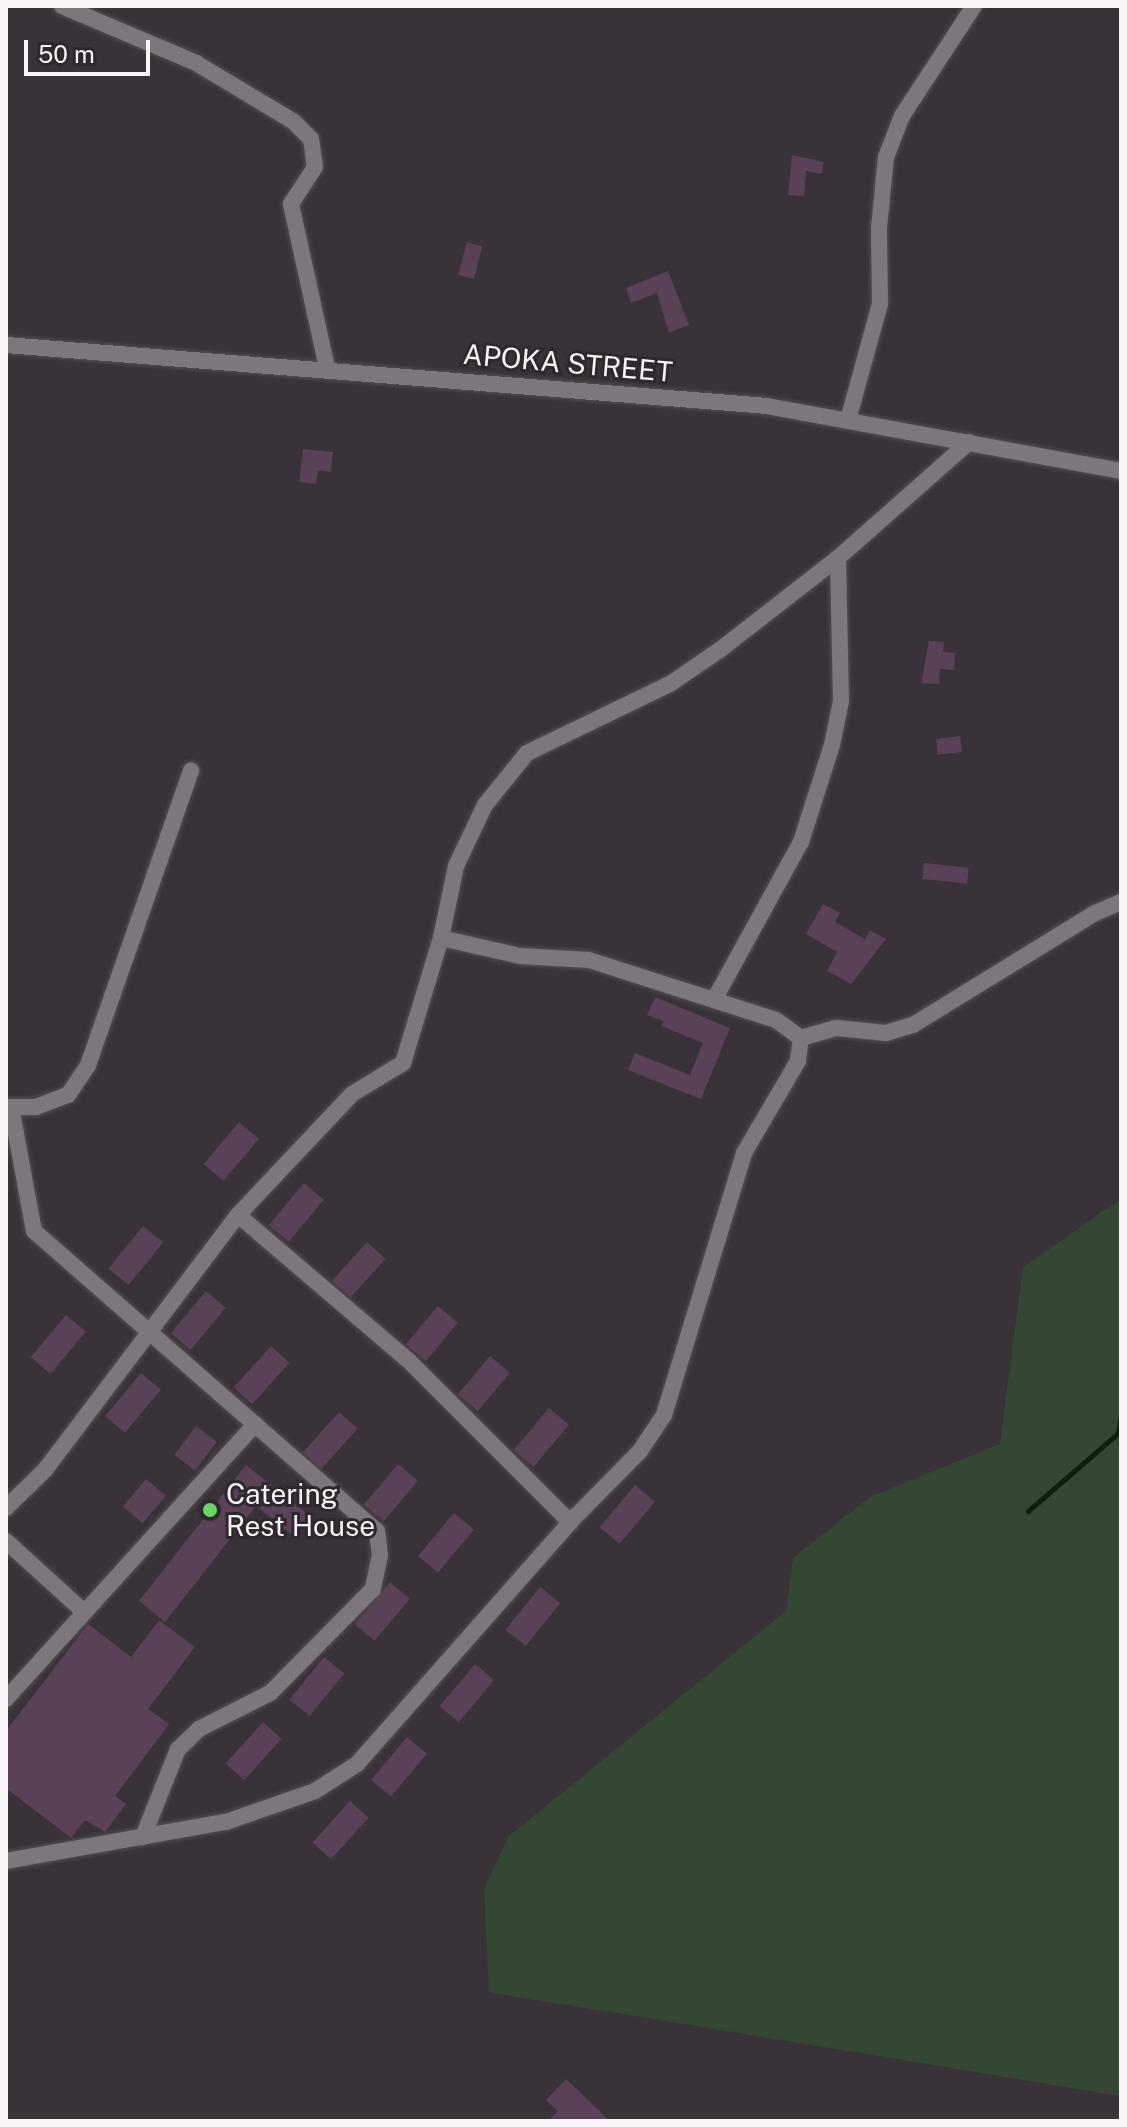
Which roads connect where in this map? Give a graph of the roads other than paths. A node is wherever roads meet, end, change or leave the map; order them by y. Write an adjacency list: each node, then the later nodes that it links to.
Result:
1 (62, 6): 4 (street)
2 (974, 6): 5 (street)
3 (6, 345): 4 (street, APOKA STREET)
4 (327, 368): 5 (street, APOKA STREET)
5 (848, 420): 6 (street, APOKA STREET)
6 (969, 442): 7 (street, APOKA STREET); 8 (street)
7 (1121, 471)
8 (838, 558): 11 (street); 12 (street)
9 (191, 771): 14 (street)
10 (1121, 902): 13 (street)
11 (441, 938): 12 (street); 15 (street)
12 (714, 1000): 13 (street)
13 (801, 1038): 19 (street)
14 (8, 1107): 16 (street)
15 (238, 1215): 16 (street); 19 (street)
16 (148, 1331): 17 (street); 18 (street)
17 (255, 1424): 21 (street); 23 (street)
18 (6, 1508)
19 (570, 1522): 23 (street)
20 (6, 1541): 21 (street)
21 (84, 1612): 22 (street)
22 (6, 1699)
23 (143, 1837): 24 (street)
24 (6, 1861)

